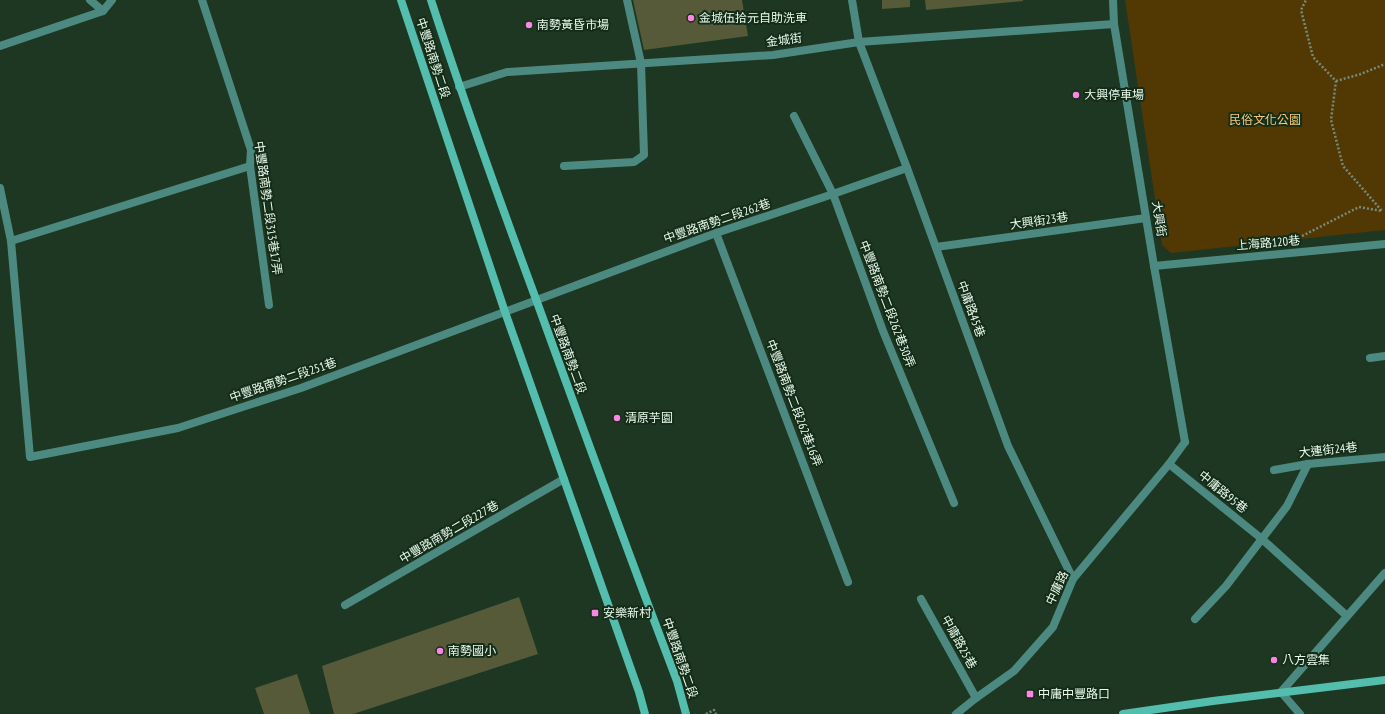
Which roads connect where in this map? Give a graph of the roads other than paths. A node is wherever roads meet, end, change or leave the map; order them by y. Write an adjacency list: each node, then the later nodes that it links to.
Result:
1 (90, 0): 9 (street)
2 (112, 0): 9 (street)
3 (202, 0): 16 (street, 中豐路南勢二段313巷17弄)
4 (401, 0): 29 (main road, 中豐路南勢二段)
5 (431, 0): 14 (main road, 中豐路南勢二段)
6 (627, 0): 13 (street)
7 (852, 0): 11 (street, 中庸路45巷)
8 (1113, 0): 10 (street, 大興街)
9 (103, 11): 12 (street)
10 (1114, 24): 11 (street, 金城街); 21 (street, 大興街)
11 (859, 42): 13 (street, 金城街); 18 (street, 中庸路45巷)
12 (0, 46)
13 (641, 63): 14 (street, 金城街); 17 (street)
14 (459, 87): 27 (main road, 中豐路南勢二段)
15 (794, 116): 20 (street, 中豐路南勢二段262巷30弄)
16 (250, 166): 23 (street); 28 (street, 中豐路南勢二段313巷17弄)
17 (564, 166)
18 (907, 168): 20 (street, 中豐路南勢二段262巷); 25 (street, 中庸路45巷)
19 (0, 188): 23 (street)
20 (833, 194): 22 (street, 中豐路南勢二段262巷); 38 (street, 中豐路南勢二段262巷30弄)
21 (1146, 218): 25 (street, 大興街23巷); 26 (street, 大興街)
22 (716, 233): 27 (street, 中豐路南勢二段262巷); 42 (street, 中豐路南勢二段262巷16弄)
23 (10, 241): 29 (street, 中豐路南勢二段251巷)
24 (1385, 244): 26 (street, 上海路120巷)
25 (936, 247): 41 (street, 中庸路45巷)
26 (1154, 266): 32 (street, 大興街)
27 (536, 300): 29 (street, 中豐路南勢二段251巷); 51 (main road, 中豐路南勢二段)
28 (269, 305)
29 (505, 312): 37 (main road, 中豐路南勢二段)
30 (1385, 356): 31 (street)
31 (1370, 358)
32 (1185, 442): 34 (street, 中庸路)
33 (1385, 457): 35 (street, 大連街24巷)
34 (1169, 464): 39 (street, 中庸路95巷); 41 (street, 中庸路)
35 (1308, 464): 36 (street, 大連街24巷); 39 (street)
36 (1274, 470)
37 (564, 479): 44 (street, 中豐路南勢二段227巷); 50 (main road, 中豐路南勢二段)
38 (954, 504)
39 (1262, 539): 45 (street, 中庸路95巷); 46 (street)
40 (1385, 573): 45 (street)
41 (1073, 579): 49 (street, 中庸路)
42 (848, 582)
43 (921, 599): 49 (street, 中庸路25巷)
44 (345, 605)
45 (1347, 616): 48 (street)
46 (1195, 619)
47 (1385, 680): 48 (main road)
48 (1281, 692): 53 (main road); 54 (street)
49 (976, 698): 52 (street, 中庸路)
50 (645, 714)
51 (686, 714)
52 (956, 714)
53 (1124, 714)
54 (1300, 714)

